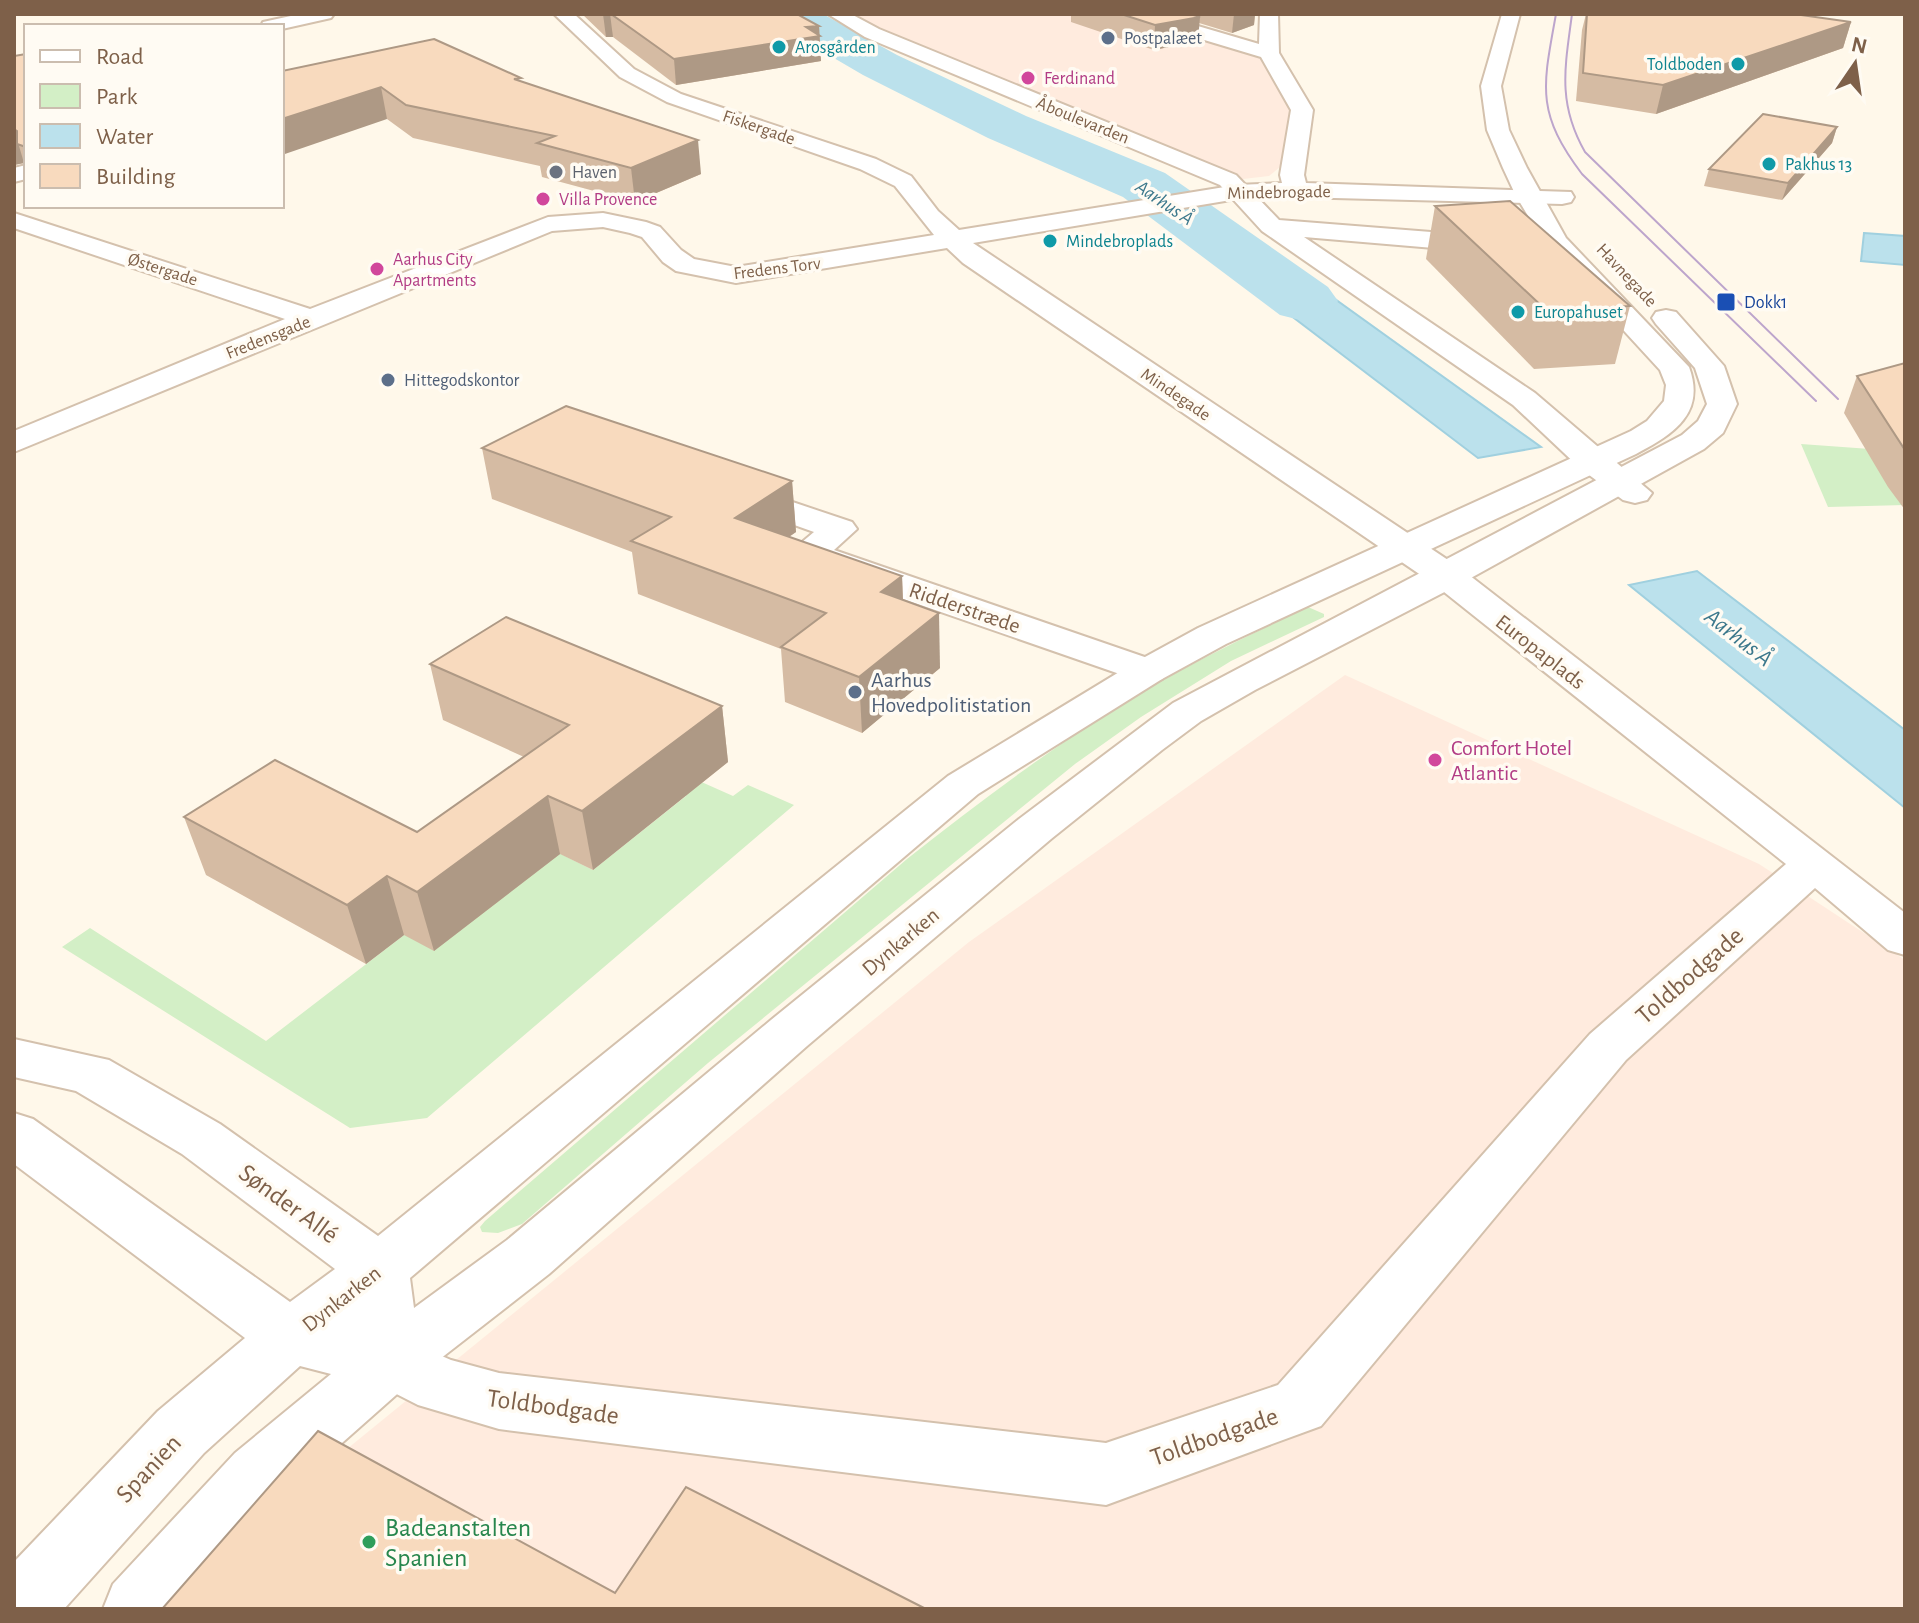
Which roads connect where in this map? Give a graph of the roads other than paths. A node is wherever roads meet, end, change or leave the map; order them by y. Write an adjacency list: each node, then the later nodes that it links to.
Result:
1 (325, 14): 7 (street)
2 (563, 14): 17 (street, Fiskergade)
3 (837, 14): 10 (street, Åboulevarden)
4 (1137, 14): 8 (street)
5 (1269, 14): 8 (street)
6 (1511, 14): 11 (street, Havnegade)
7 (279, 24)
8 (1269, 53): 9 (street)
9 (1296, 190): 10 (street, Mindebrogade); 11 (street, Mindebrogade)
10 (1237, 192): 14 (street); 17 (street, Mindebrogade)
11 (1528, 196): 13 (street, Mindebrogade); 21 (street, Havnegade)
12 (14, 220): 19 (street, Østergade)
13 (1579, 220)
14 (1271, 226): 16 (street); 21 (street)
15 (522, 232): 17 (street, Fredens Torv); 19 (street, Fredensgade)
16 (1493, 232)
17 (952, 239): 23 (street, Mindegade)
18 (1651, 301): 21 (street, Havnegade)
19 (313, 319): 20 (street, Fredensgade)
20 (14, 442)
21 (1615, 479): 23 (street); 24 (street)
22 (709, 483): 25 (street, Ridderstræde)
23 (1401, 548): 24 (street, Mindegade); 25 (street)
24 (1447, 576): 26 (street, Europaplads); 33 (street, Dynkarken)
25 (1148, 671): 31 (street, Dynkarken)
26 (1816, 864): 27 (street, Europaplads); 28 (street, Europaplads); 33 (street, Toldbodgade)
27 (1905, 908)
28 (1905, 938)
29 (14, 1058): 31 (street, Sønder Allé)
30 (14, 1134): 32 (street)
31 (379, 1269): 32 (street, Dynkarken); 33 (street)
32 (290, 1337): 33 (street); 34 (street, Spanien)
33 (391, 1361): 35 (street)
34 (17, 1609)
35 (138, 1609)

